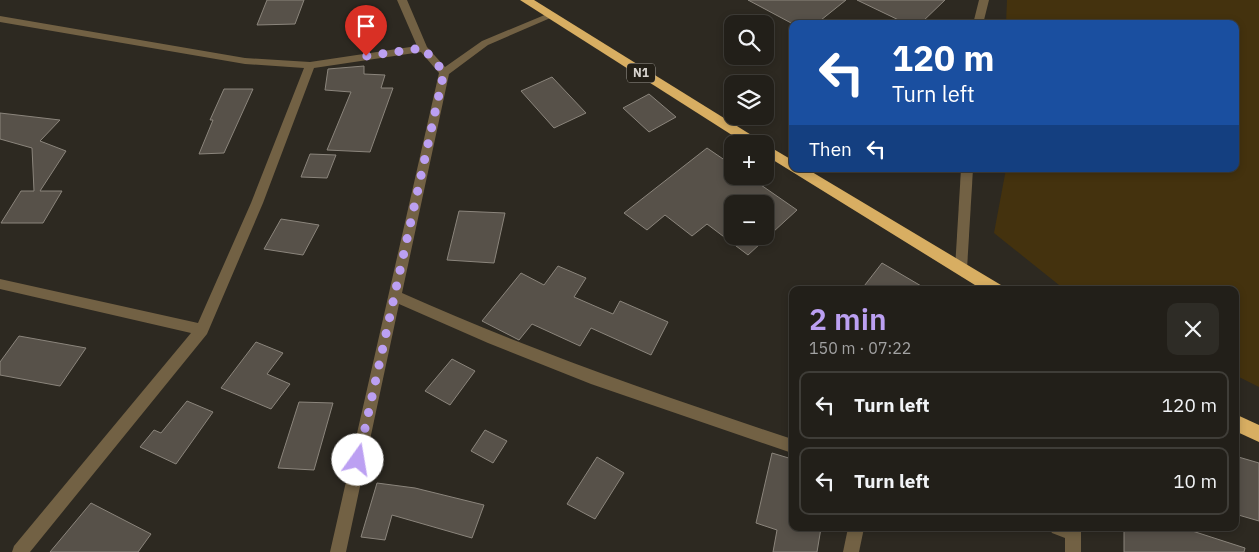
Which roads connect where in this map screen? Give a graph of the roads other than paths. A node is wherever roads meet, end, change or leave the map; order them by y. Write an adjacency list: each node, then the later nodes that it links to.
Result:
1 (402, 0): 7 (street)
2 (526, 0): 4 (highway, N1)
3 (984, 0): 6 (street)
4 (550, 16): 9 (street); 10 (highway, N1)
5 (0, 19): 8 (street)
6 (979, 20)
7 (423, 48): 8 (street); 9 (street)
8 (310, 65): 19 (street)
9 (444, 72): 18 (street)
10 (742, 135)
11 (774, 155): 12 (highway)
12 (789, 164)
13 (802, 172): 15 (highway)
14 (967, 172): 15 (street)
15 (961, 269): 17 (highway)
16 (0, 284): 19 (street)
17 (989, 286)
18 (395, 296): 22 (street); 26 (street)
19 (202, 330): 25 (street)
20 (1239, 424): 21 (highway)
21 (1259, 434)
22 (789, 445)
23 (855, 531): 27 (street)
24 (1073, 531): 28 (street)
25 (20, 552)
26 (338, 552)
27 (850, 552)
28 (1073, 552)

